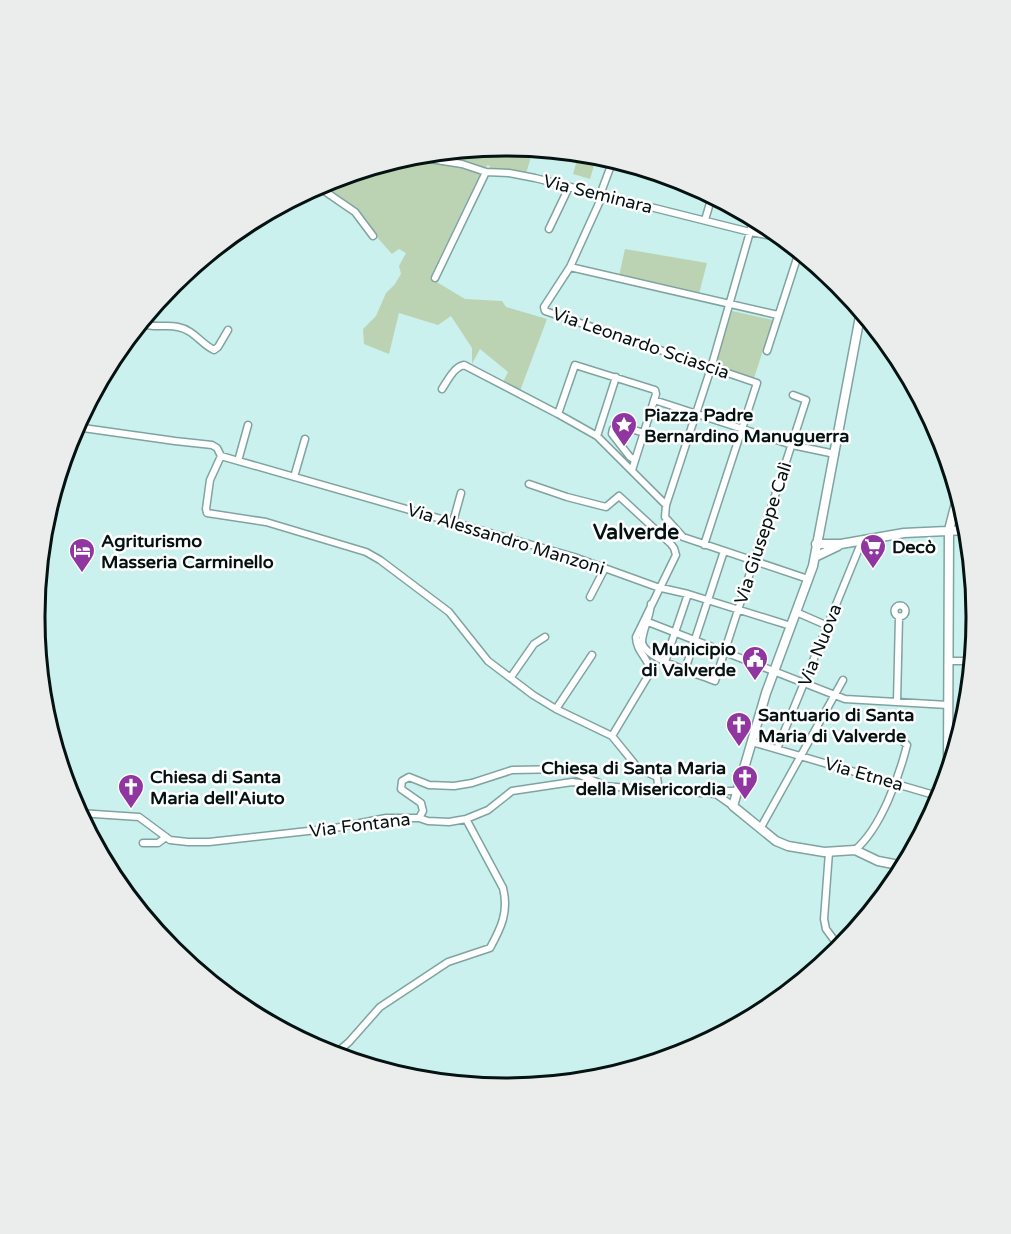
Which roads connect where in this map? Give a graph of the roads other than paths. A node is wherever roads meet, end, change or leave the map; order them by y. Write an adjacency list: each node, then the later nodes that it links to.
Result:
1 (441, 161): 3 (street, Via Seminara)
2 (610, 168): 6 (street, Via Leonardo Sciascia)
3 (486, 171): 4 (street, Via Seminara); 16 (street)
4 (569, 187): 6 (street, Via Seminara); 10 (street)
5 (327, 193): 13 (street)
6 (600, 195): 8 (street, Via Seminara); 15 (street, Via Leonardo Sciascia)
7 (710, 204): 8 (street)
8 (705, 220): 11 (street, Via Seminara)
9 (751, 228): 11 (street)
10 (549, 229)
11 (750, 232): 12 (street, Via Seminara); 17 (street)
12 (761, 234)
13 (373, 236)
14 (796, 260): 18 (street)
15 (570, 267): 17 (street); 23 (street, Via Leonardo Sciascia)
16 (435, 278)
17 (729, 304): 18 (street); 23 (street)
18 (778, 315): 22 (street)
19 (859, 322): 37 (street)
20 (149, 325): 21 (street)
21 (228, 330)
22 (767, 351)
23 (711, 368): 29 (street); 32 (street, Via Leonardo Sciascia)
24 (616, 377): 27 (street); 28 (street); 34 (street)
25 (442, 389): 28 (street)
26 (793, 395): 36 (street, Via Giuseppe Calì)
27 (654, 400): 29 (street); 33 (street)
28 (558, 414): 34 (street)
29 (696, 414): 32 (street); 45 (street)
30 (248, 426): 40 (street)
31 (85, 428): 38 (street, Via Alessandro Manzoni)
32 (742, 429): 36 (street); 53 (street)
33 (644, 433): 39 (street); 39 (street)
34 (597, 436): 41 (street)
35 (305, 439): 42 (street)
36 (792, 445): 37 (street); 56 (street, Via Giuseppe Calì)
37 (835, 454): 51 (street)
38 (221, 456): 40 (street, Via Alessandro Manzoni); 80 (street)
39 (635, 460): 41 (street)
40 (238, 461): 42 (street, Via Alessandro Manzoni)
41 (632, 470): 45 (street)
42 (294, 477): 47 (street, Via Alessandro Manzoni)
43 (529, 483): 59 (street)
44 (461, 493): 47 (street)
45 (666, 505): 53 (street)
46 (954, 512): 48 (street)
47 (453, 522): 57 (street, Via Alessandro Manzoni)
48 (949, 530): 49 (street); 50 (street); 75 (street)
49 (958, 530)
50 (862, 541): 52 (street); 69 (street, Via Nuova)
51 (816, 544): 52 (street); 55 (street)
52 (841, 544): 55 (street)
53 (705, 545): 54 (street)
54 (724, 551): 56 (street); 62 (street)
55 (815, 557): 58 (street)
56 (755, 561): 58 (street); 64 (street, Via Giuseppe Calì)
57 (605, 568): 59 (street, Via Alessandro Manzoni); 61 (street)
58 (808, 579): 65 (street)
59 (660, 588): 60 (street, Via Alessandro Manzoni); 63 (street)
60 (687, 594): 62 (street, Via Alessandro Manzoni); 70 (street)
61 (590, 597)
62 (708, 600): 64 (street, Via Alessandro Manzoni); 72 (street)
63 (651, 604): 67 (street); 87 (street)
64 (739, 610): 68 (street, Via Alessandro Manzoni); 73 (street, Via Giuseppe Calì)
65 (796, 612): 68 (street); 69 (street)
66 (899, 617): 84 (street)
67 (648, 622): 70 (street); 77 (street)
68 (791, 626): 79 (street)
69 (828, 626): 82 (street, Via Nuova)
70 (675, 633): 72 (street); 77 (street)
71 (545, 637): 80 (street)
72 (695, 640): 73 (street); 78 (street)
73 (726, 652): 78 (street, Via Giuseppe Calì); 79 (street)
74 (592, 655): 86 (street)
75 (949, 661): 76 (street); 85 (street)
76 (964, 661)
77 (665, 662): 78 (street)
78 (685, 670)
79 (774, 670): 82 (street); 89 (street)
80 (512, 677): 86 (street)
81 (843, 680): 83 (street)
82 (804, 682): 83 (street); 91 (street, Via Nuova)
83 (835, 694): 84 (street); 92 (street)
84 (897, 702): 85 (street)
85 (948, 705): 90 (street)
86 (556, 709): 87 (street)
87 (612, 736): 95 (street)
88 (899, 738): 93 (street)
89 (752, 742): 91 (street, Via Etnea); 96 (street)
90 (948, 743)
91 (777, 749): 92 (street, Via Etnea)
92 (800, 756): 93 (street, Via Etnea); 103 (street)
93 (895, 783): 98 (street, Via Etnea); 106 (street)
94 (602, 786): 95 (street, Via Fontana); 101 (street, Via Fontana); 102 (street)
95 (659, 791): 97 (street, Via Fontana)
96 (737, 791): 97 (street, Via Fontana); 99 (street)
97 (716, 794): 99 (street)
98 (931, 794)
99 (733, 806): 103 (street)
100 (89, 814): 104 (street, Via Fontana)
101 (419, 818): 102 (street); 104 (street, Via Fontana)
102 (466, 819): 110 (street)
103 (760, 829): 107 (street)
104 (166, 837): 105 (street)
105 (143, 843)
106 (855, 850): 107 (street); 108 (street)
107 (829, 852): 109 (street)
108 (894, 864)
109 (834, 940)
110 (343, 1048)

